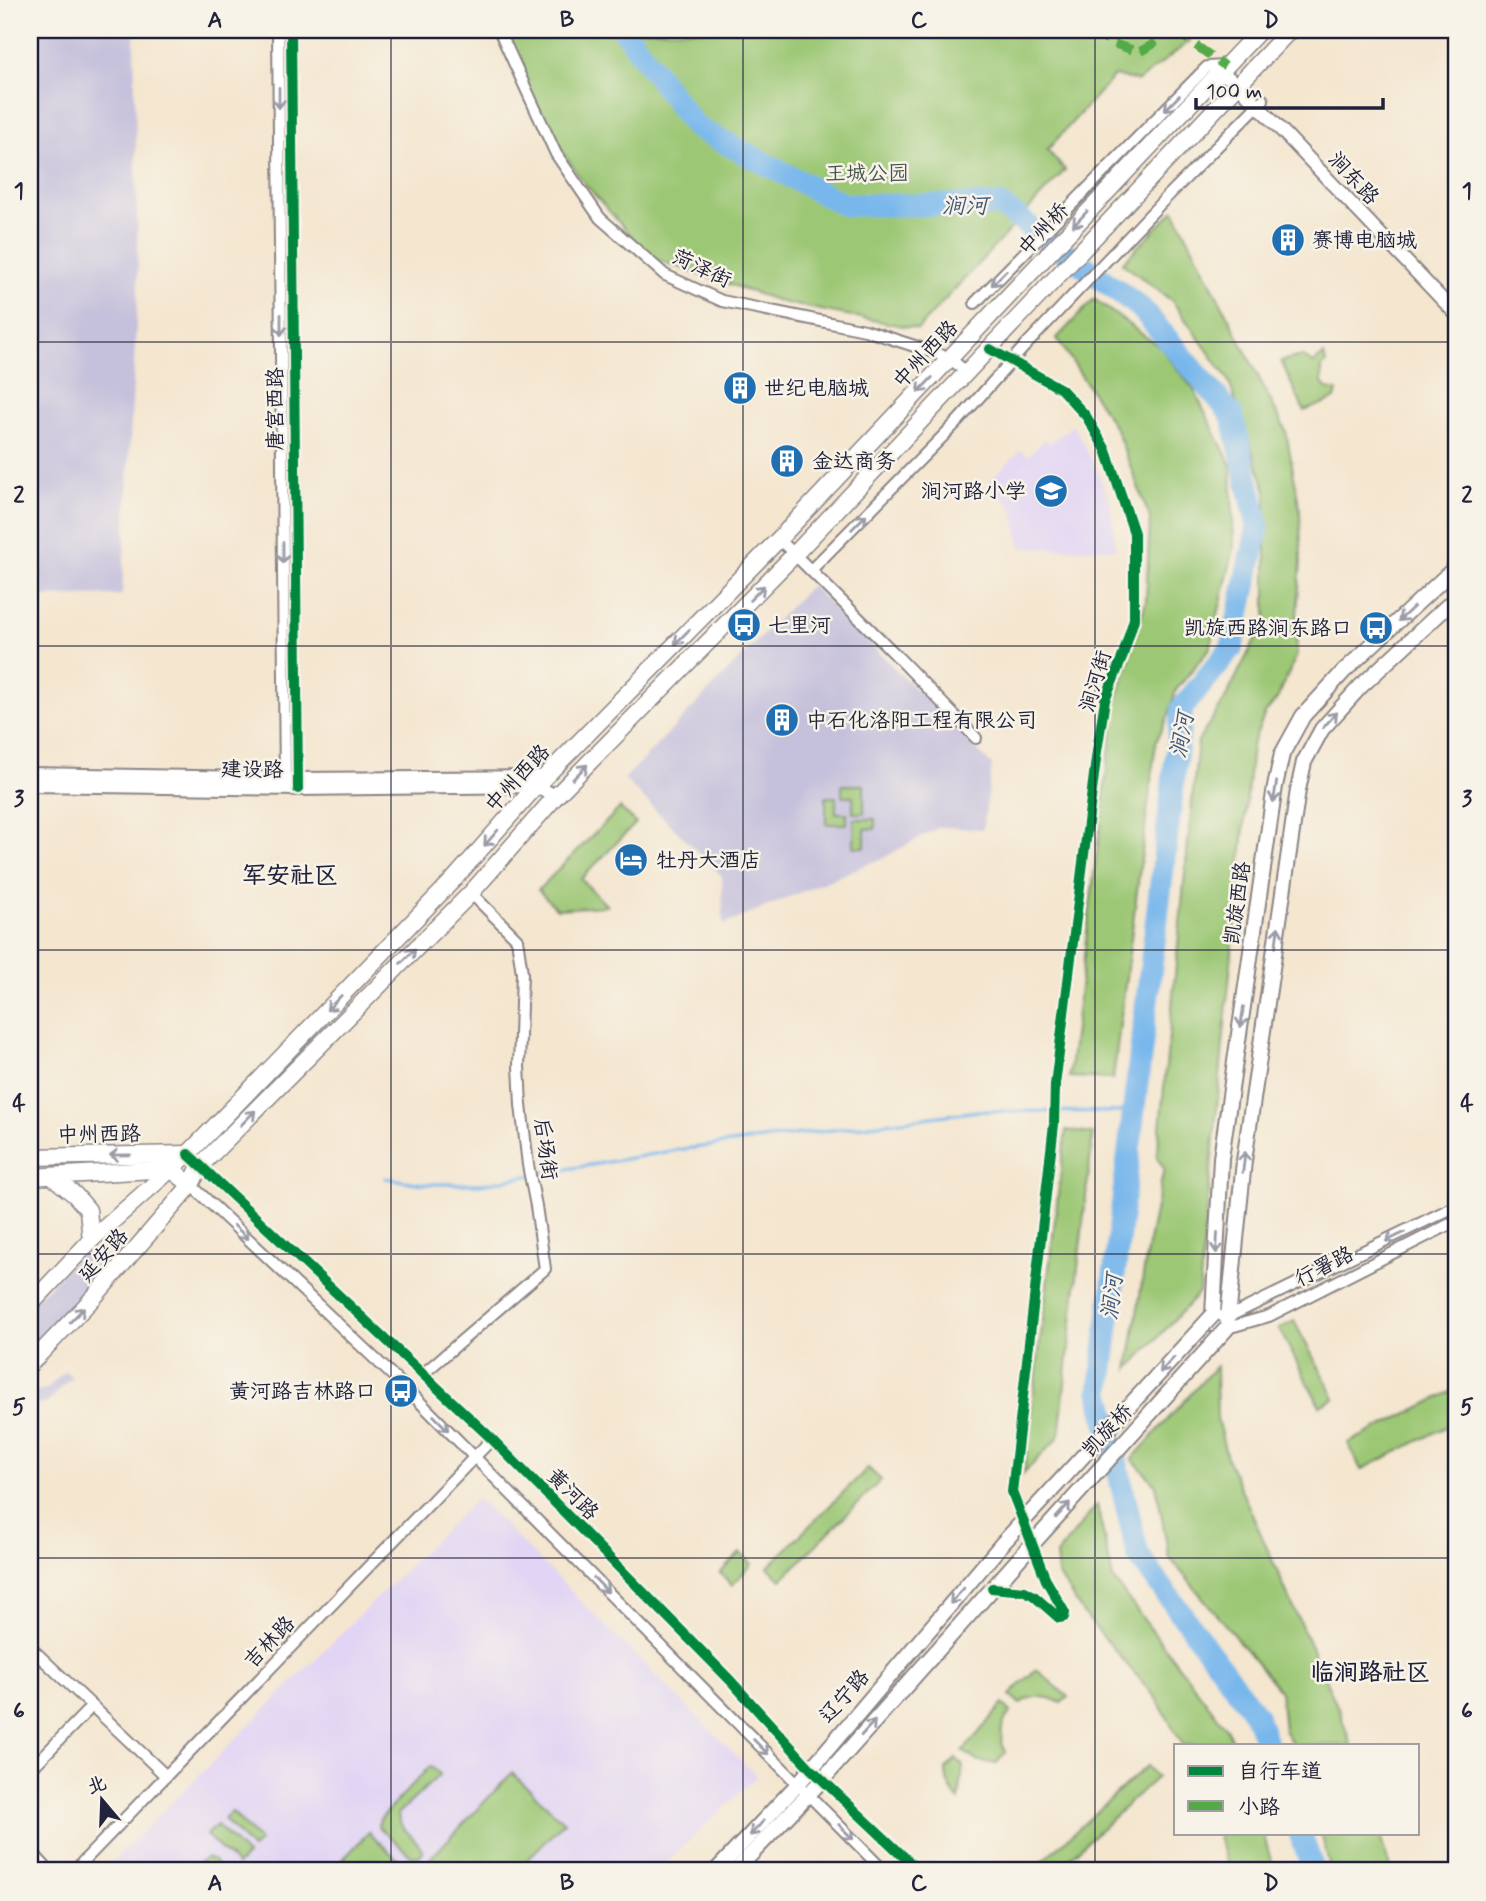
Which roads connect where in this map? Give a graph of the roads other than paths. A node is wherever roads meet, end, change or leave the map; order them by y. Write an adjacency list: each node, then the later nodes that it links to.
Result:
1 (278, 30): 27 (street, 唐宫西路, one-way to 27)
2 (291, 30): 27 (street, 唐宫西路)
3 (499, 30): 16 (street, 菏泽街)
4 (1260, 30): 6 (main road, 中州桥)
5 (1290, 30): 7 (main road, 中州桥)
6 (1223, 69): 7 (street, 涧东路); 9 (main road, 中州桥, one-way to 9)
7 (1240, 82): 8 (street, 涧东路); 14 (main road, 中州桥)
8 (1260, 102): 11 (street, 涧东路); 12 (street, 涧东路); 17 (street)
9 (1121, 165): 10 (street, one-way to 10); 13 (main road, 中州桥, one-way to 13)
10 (975, 303)
11 (1456, 304)
12 (1456, 314)
13 (989, 317): 16 (main road, 中州西路)
14 (1004, 333): 15 (main road, 中州西路)
15 (990, 349): 17 (street, 涧河街); 18 (main road, 中州西路)
16 (951, 359): 18 (street, 菏泽街); 19 (main road, 中州西路, one-way to 19)
17 (1011, 361): 22 (street, one-way to 17); 49 (street, 涧河街)
18 (967, 373): 20 (main road, 中州西路)
19 (779, 539): 20 (street); 26 (main road, 中州西路, one-way to 26)
20 (795, 554): 22 (street); 29 (main road, 中州西路, one-way to 20)
21 (1456, 568): 42 (main road, 凯旋西路, one-way to 42)
22 (811, 570): 24 (street)
23 (1454, 604): 42 (main road, 凯旋西路, one-way to 23)
24 (976, 738)
25 (30, 775): 27 (street, 建设路)
26 (540, 782): 27 (street, 建设路); 29 (street, 建设路); 31 (main road, 中州西路, one-way to 31)
27 (291, 784): 28 (street, 建设路)
28 (30, 785)
29 (556, 796): 30 (main road, 中州西路)
30 (471, 893): 33 (main road, 中州西路, one-way to 30); 44 (street, 后场街)
31 (188, 1154): 32 (main road, 中州西路, one-way to 32); 33 (street, 黄河路); 34 (main road, 延安路)
32 (30, 1157)
33 (200, 1167): 37 (main road, 延安路); 44 (street, 黄河路)
34 (171, 1169): 36 (main road, 中州西路); 37 (main road); 40 (main road, 延安路)
35 (30, 1177): 36 (main road, 中州西路)
36 (53, 1177): 40 (main road)
37 (191, 1185): 43 (main road, 延安路, one-way to 37); 46 (street, 黄河路, one-way to 46)
38 (1456, 1206): 42 (street, 行署路, one-way to 42)
39 (1456, 1221): 42 (street, 行署路)
40 (91, 1240): 41 (main road, 延安路)
41 (30, 1305)
42 (1218, 1321): 47 (main road, 凯旋桥, one-way to 47, bridge); 48 (main road, 凯旋桥, one-way to 42, bridge)
43 (30, 1364)
44 (424, 1374): 45 (street, 黄河路)
45 (492, 1439): 46 (street, 吉林路); 52 (street, 黄河路)
46 (474, 1457): 54 (street, 吉林路); 56 (street, 黄河路, one-way to 56)
47 (1002, 1544): 52 (main road, 辽宁路, one-way to 52)
48 (1017, 1561): 49 (main road, 辽宁路)
49 (992, 1588): 55 (main road, 辽宁路, one-way to 49)
50 (30, 1647): 51 (street)
51 (92, 1706): 53 (street); 54 (street)
52 (810, 1768): 55 (street, 黄河路); 56 (main road, 辽宁路)
53 (30, 1770)
54 (166, 1776): 59 (street, 吉林路)
55 (822, 1780): 56 (main road, 辽宁路); 63 (street, 黄河路)
56 (803, 1789): 60 (main road, 辽宁路, one-way to 60); 61 (main road, 辽宁路); 62 (street, 黄河路, one-way to 62)
57 (30, 1850): 58 (street)
58 (48, 1871)
59 (74, 1871)
60 (716, 1871)
61 (735, 1871)
62 (884, 1871)
63 (919, 1871)

